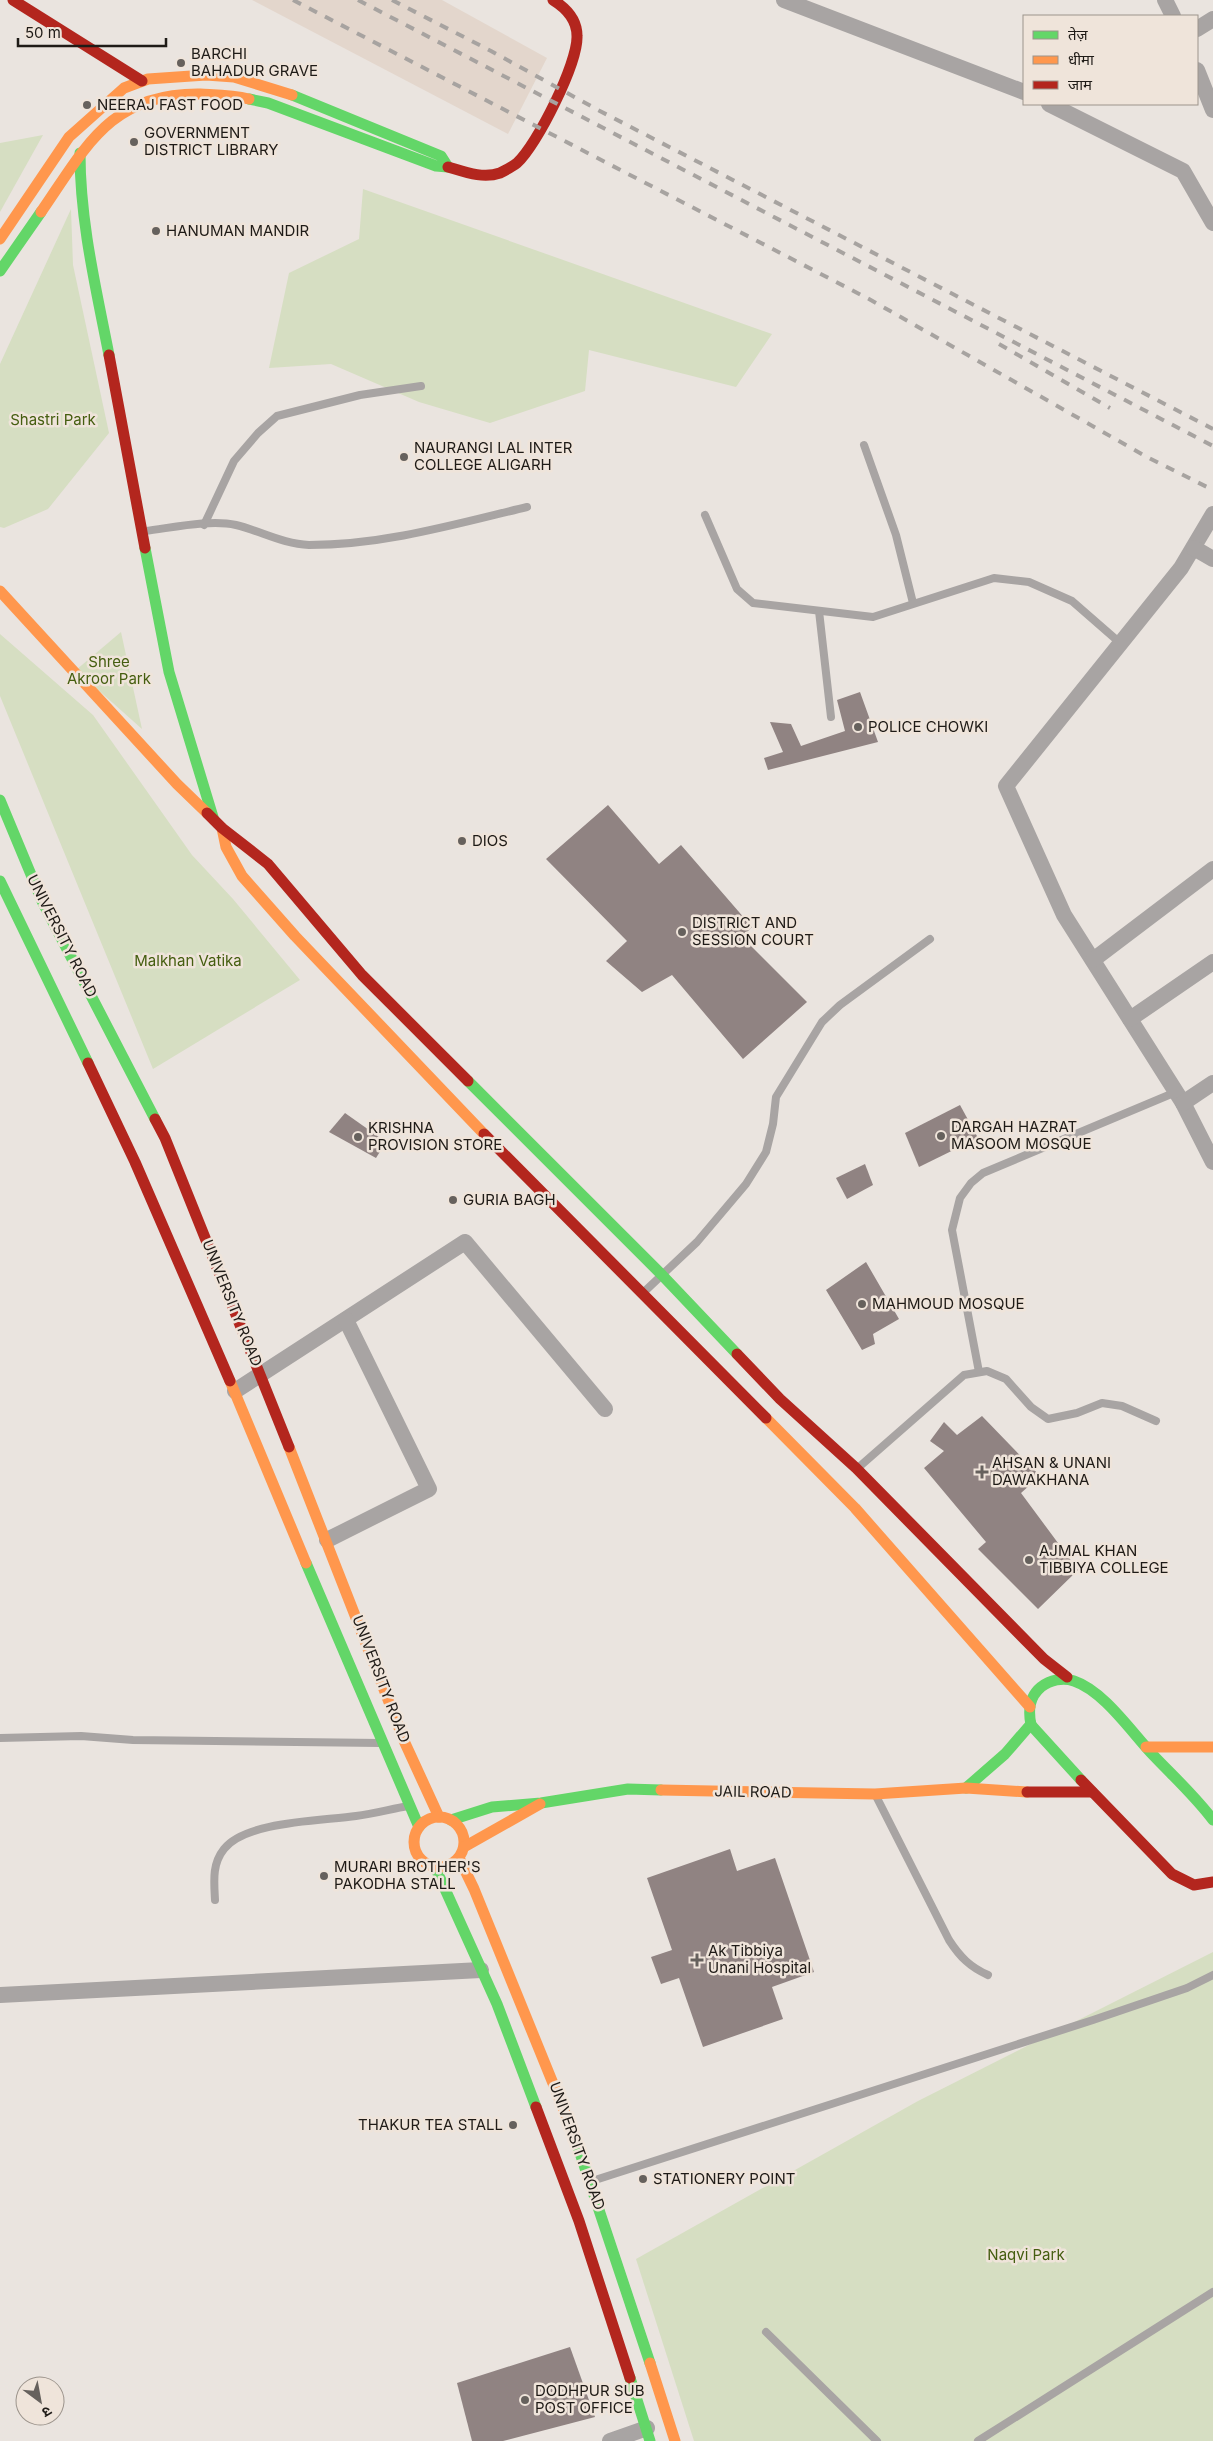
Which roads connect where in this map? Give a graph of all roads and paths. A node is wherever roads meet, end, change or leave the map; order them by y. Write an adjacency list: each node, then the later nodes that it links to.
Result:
1 (13, 0): 9 (main road)
2 (553, 0): 14 (main road)
3 (1165, 0): 5 (street)
4 (793, 2): 10 (street)
5 (1172, 15)
6 (1213, 19): 7 (street)
7 (1198, 28)
8 (1198, 72): 12 (street)
9 (142, 81): 14 (main road); 16 (main road)
10 (1023, 92)
11 (1050, 105): 15 (street)
12 (1213, 110)
13 (80, 153): 14 (main road); 17 (main road); 24 (main road)
14 (448, 166)
15 (1213, 223)
16 (0, 239)
17 (0, 270)
18 (421, 386): 23 (lane)
19 (864, 444): 28 (lane)
20 (527, 507): 23 (lane)
21 (1213, 514): 25 (street)
22 (705, 515): 29 (lane)
23 (204, 525): 24 (lane)
24 (140, 531): 33 (main road)
25 (1194, 548): 26 (street); 30 (street)
26 (1213, 559)
27 (0, 591): 33 (main road)
28 (913, 603): 29 (lane); 30 (lane)
29 (819, 611): 31 (lane)
30 (1119, 642): 38 (street)
31 (831, 717)
32 (0, 800): 48 (main road, UNIVERSITY ROAD)
33 (213, 818): 34 (main road)
34 (222, 828): 44 (main road); 45 (main road)
35 (1213, 869): 38 (street)
36 (0, 881): 49 (main road, UNIVERSITY ROAD)
37 (930, 939): 44 (lane)
38 (1093, 960): 40 (street)
39 (1213, 962): 40 (street)
40 (1130, 1019): 42 (street)
41 (1213, 1083): 42 (street)
42 (1179, 1098): 43 (street); 47 (lane)
43 (1213, 1162)
44 (662, 1275): 45 (lane); 52 (main road)
45 (642, 1294): 55 (main road)
46 (346, 1320): 48 (street); 50 (street); 53 (street)
47 (979, 1372): 51 (lane); 52 (lane)
48 (261, 1375): 49 (street); 53 (main road, UNIVERSITY ROAD)
49 (234, 1391): 58 (main road, UNIVERSITY ROAD)
50 (605, 1409)
51 (1156, 1420)
52 (856, 1468): 54 (main road)
53 (327, 1540): 66 (main road, UNIVERSITY ROAD)
54 (1067, 1677): 55 (main road); 59 (main road)
55 (1030, 1707): 56 (main road)
56 (1031, 1724): 61 (main road); 62 (main road)
57 (0, 1738): 58 (lane)
58 (382, 1743): 65 (main road, UNIVERSITY ROAD)
59 (1146, 1747): 60 (main road); 68 (main road)
60 (1213, 1747)
61 (966, 1788): 62 (main road, JAIL ROAD); 63 (main road, JAIL ROAD)
62 (1092, 1792): 72 (main road)
63 (875, 1794): 64 (main road, JAIL ROAD); 76 (lane)
64 (541, 1803): 67 (main road, JAIL ROAD); 70 (main road, JAIL ROAD)
65 (410, 1806): 69 (main road, UNIVERSITY ROAD); 74 (lane)
66 (439, 1817): 67 (main road); 69 (main road)
67 (451, 1820): 70 (main road)
68 (1213, 1820)
69 (419, 1827): 71 (main road)
70 (461, 1853): 71 (main road); 79 (main road, UNIVERSITY ROAD)
71 (434, 1867): 75 (main road, UNIVERSITY ROAD)
72 (1208, 1884): 73 (main road)
73 (1213, 1896)
74 (215, 1900)
75 (481, 1970): 78 (street); 82 (main road, UNIVERSITY ROAD)
76 (988, 1975)
77 (1213, 1975): 79 (lane)
78 (0, 1995)
79 (590, 2182): 84 (main road, UNIVERSITY ROAD)
80 (1213, 2292): 86 (lane)
81 (766, 2332): 85 (lane)
82 (649, 2435): 83 (street)
83 (610, 2441)
84 (674, 2441)
85 (877, 2441)
86 (978, 2441)

